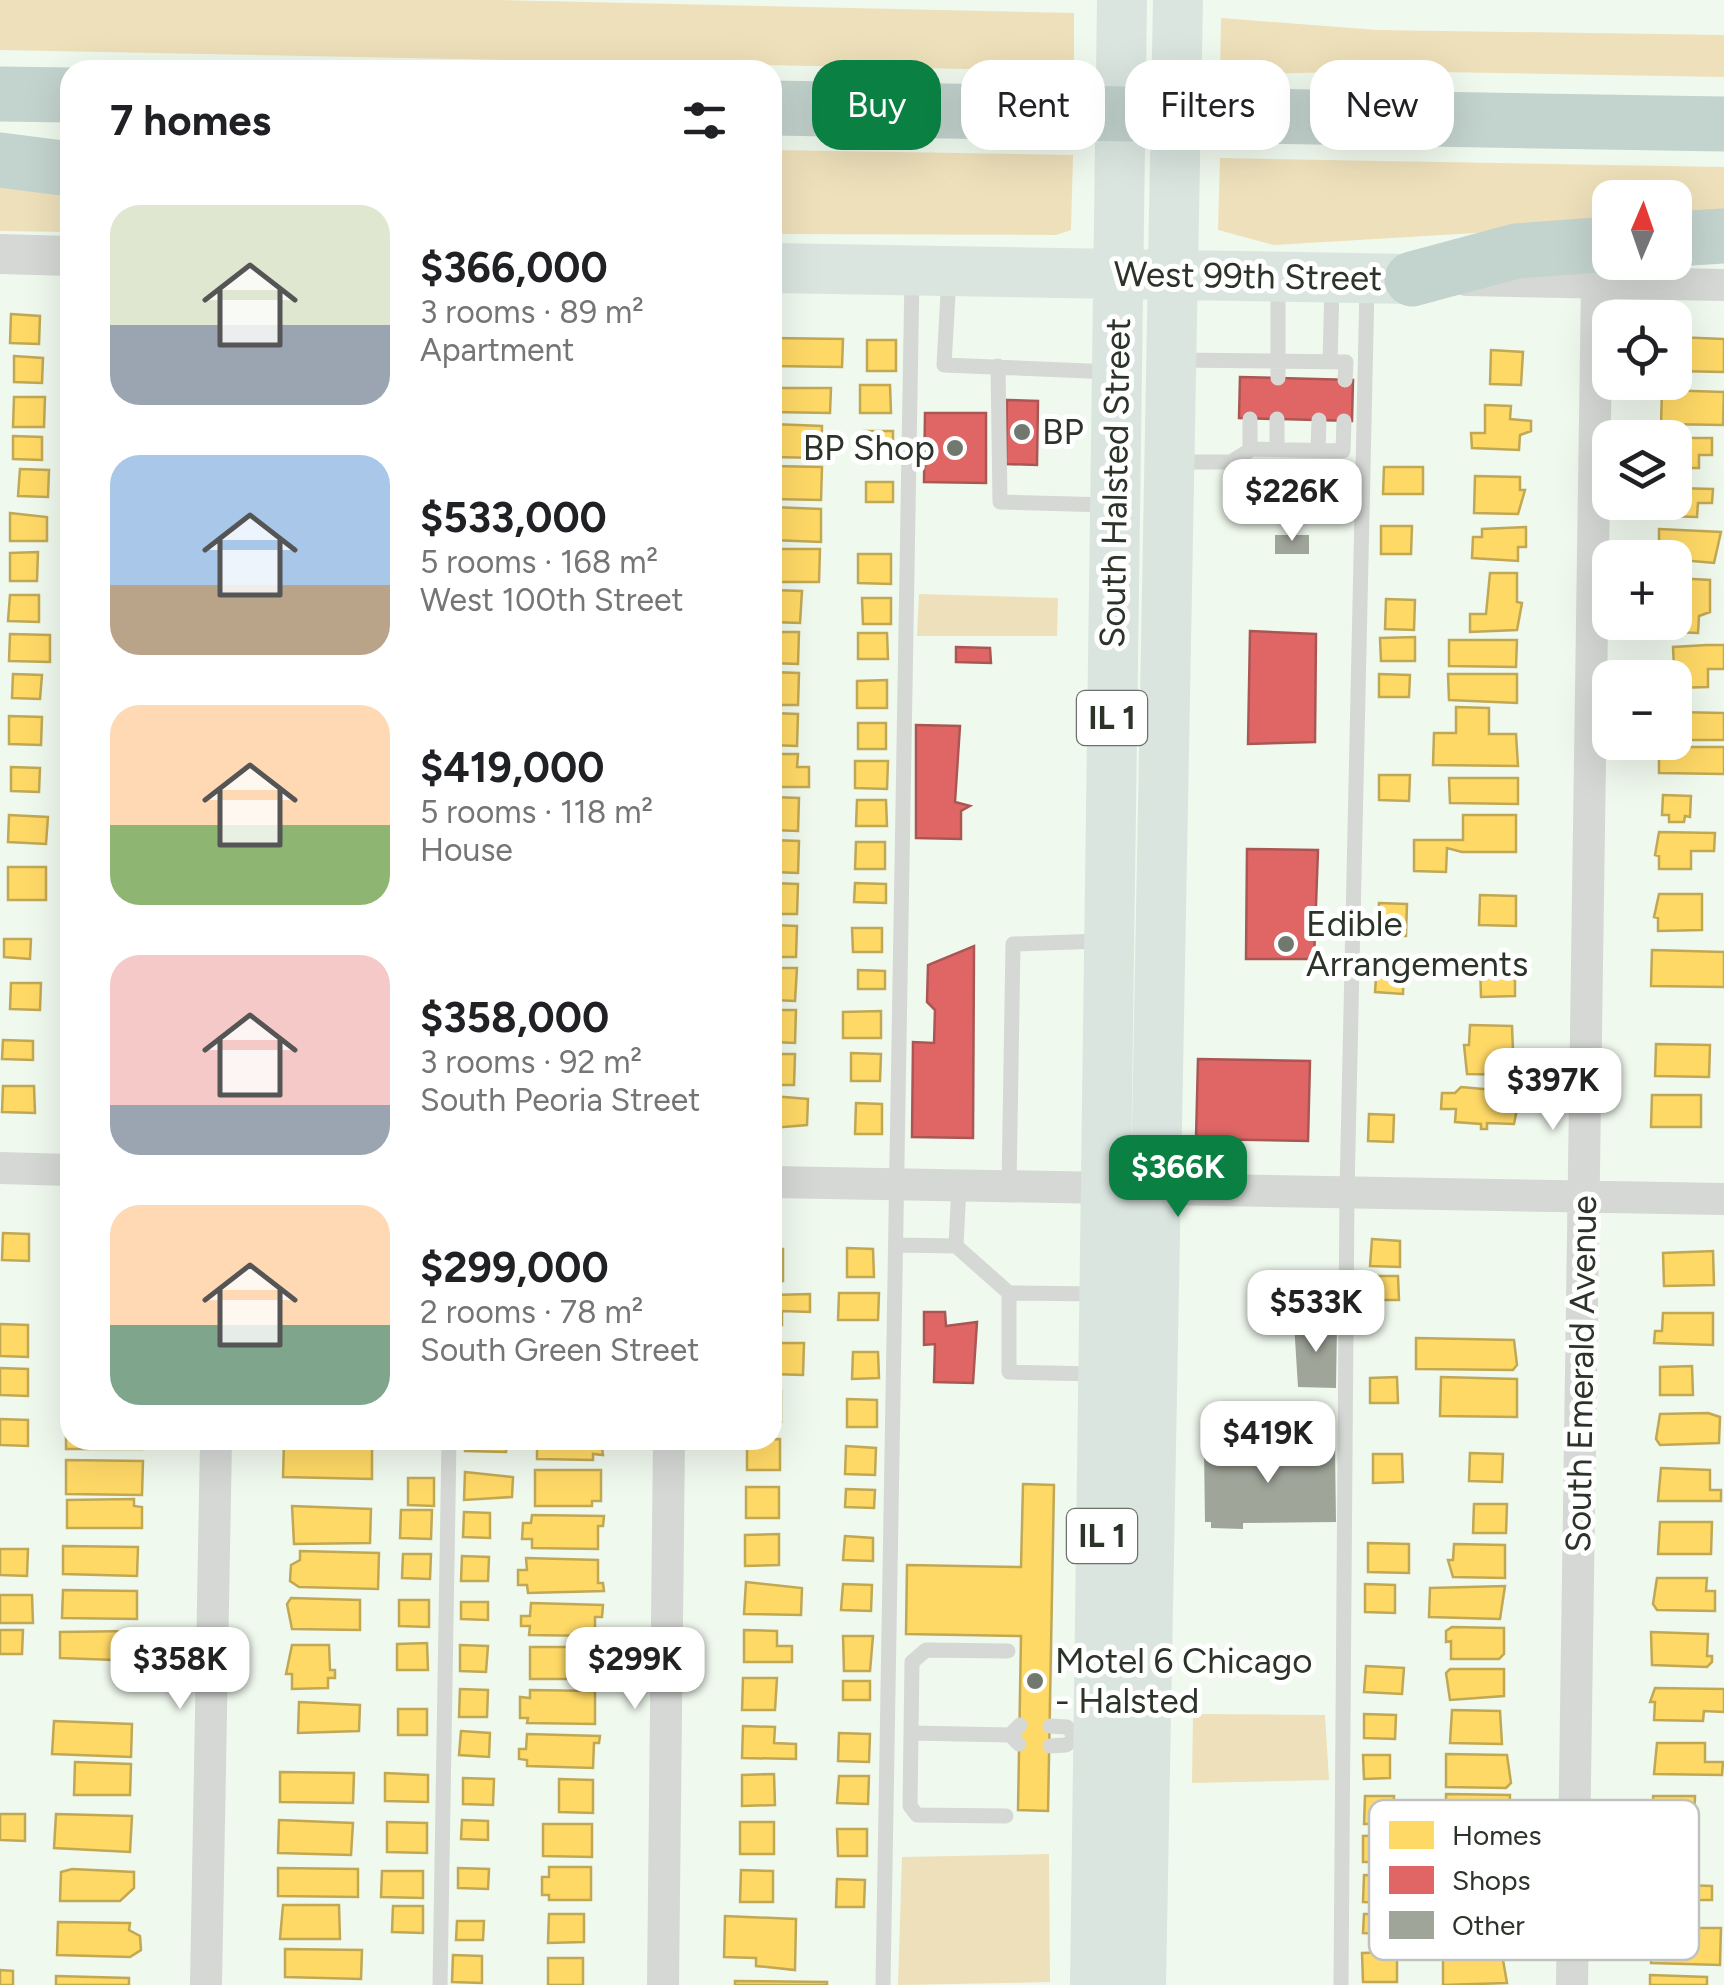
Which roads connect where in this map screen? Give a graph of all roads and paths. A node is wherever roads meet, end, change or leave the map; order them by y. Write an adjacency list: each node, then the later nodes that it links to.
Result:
1 (1122, 0): 16 (main road, South Halsted Street / IL 1)
2 (1178, 0): 17 (main road, South Halsted Street / IL 1)
3 (0, 94): 4 (highway)
4 (60, 95)
5 (782, 108): 6 (highway)
6 (1724, 124)
7 (0, 160): 8 (highway)
8 (60, 169)
9 (1724, 236): 10 (highway)
10 (1692, 238)
11 (0, 254): 12 (street)
12 (60, 256)
13 (1592, 261): 19 (highway)
14 (782, 268): 15 (main road, West 99th Street)
15 (931, 271): 16 (main road, West 99th Street); 24 (lane); 42 (lane)
16 (1118, 274): 17 (main road, West 99th Street); 27 (main road, South Halsted Street / IL 1)
17 (1174, 274): 18 (main road, West 99th Street); 23 (main road, South Halsted Street / IL 1)
18 (1278, 276): 19 (main road, West 99th Street); 26 (lane)
19 (1370, 278): 25 (lane); 46 (lane)
20 (1692, 279): 22 (street)
21 (1603, 280): 47 (street, South Emerald Avenue)
22 (1724, 285)
23 (1173, 360): 26 (lane); 36 (main road, South Halsted Street / IL 1)
24 (998, 366): 27 (lane); 37 (lane)
25 (1323, 368): 26 (lane); 28 (lane)
26 (1278, 370)
27 (1116, 372): 37 (main road, South Halsted Street / IL 1)
28 (1346, 380)
29 (1250, 418): 33 (lane)
30 (1277, 419): 34 (lane)
31 (1319, 420): 35 (lane)
32 (1344, 421): 35 (lane)
33 (1250, 450): 34 (lane); 36 (lane)
34 (1277, 450): 35 (lane)
35 (1318, 450)
36 (1171, 462): 45 (main road, South Halsted Street / IL 1)
37 (1114, 505): 38 (main road, South Halsted Street / IL 1)
38 (1111, 941): 44 (lane); 45 (main road, South Halsted Street / IL 1)
39 (0, 1168): 40 (street)
40 (60, 1170)
41 (782, 1182): 42 (street)
42 (897, 1184): 43 (street); 49 (lane)
43 (958, 1186): 44 (street); 50 (lane)
44 (1010, 1186): 45 (street)
45 (1130, 1188): 46 (street); 52 (main road, South Halsted Street / IL 1); 71 (main road, South Halsted Street / IL 1)
46 (1347, 1192): 47 (street); 72 (lane)
47 (1584, 1196): 48 (street); 63 (street, South Emerald Avenue)
48 (1724, 1199)
49 (897, 1245): 50 (lane); 69 (lane)
50 (956, 1246): 51 (lane)
51 (1009, 1293): 52 (lane); 53 (lane)
52 (1106, 1294): 53 (main road, South Halsted Street / IL 1)
53 (1104, 1374): 61 (main road, South Halsted Street / IL 1)
54 (216, 1450): 66 (street)
55 (449, 1450): 67 (lane)
56 (669, 1450): 68 (street)
57 (1008, 1651): 59 (lane)
58 (1050, 1726): 61 (lane)
59 (910, 1733): 60 (lane); 64 (lane)
60 (1016, 1735)
61 (1088, 1738): 62 (lane); 70 (main road, South Halsted Street / IL 1)
62 (1050, 1746)
63 (1575, 1800)
64 (1006, 1816)
65 (1572, 1960): 73 (street, South Emerald Avenue)
66 (206, 1985)
67 (440, 1985)
68 (663, 1985)
69 (883, 1985)
70 (1095, 1985)
71 (1141, 1985)
72 (1341, 1985)
73 (1572, 1985)

